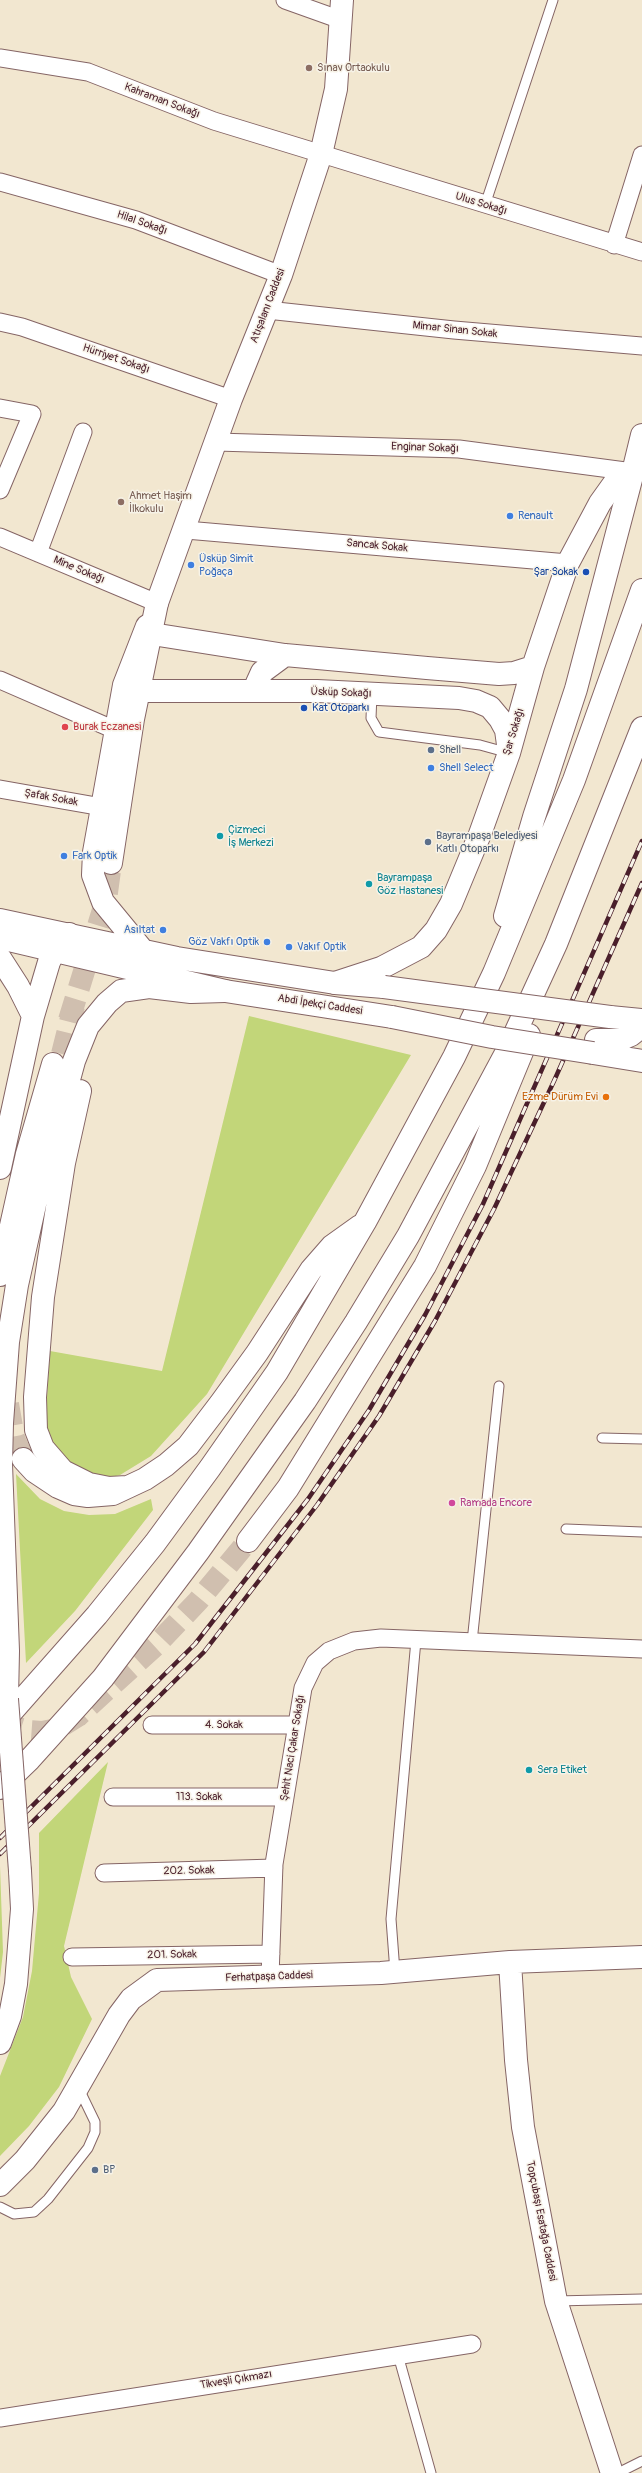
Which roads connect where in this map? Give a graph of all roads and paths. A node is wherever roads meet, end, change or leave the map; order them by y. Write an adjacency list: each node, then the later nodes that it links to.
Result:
1 (285, 0): 3 (street)
2 (553, 0): 8 (lane)
3 (341, 10): 5 (main road, Atışalanı Caddesi)
4 (0, 58): 5 (street, Kahraman Sokağı)
5 (321, 154): 8 (street, Ulus Sokağı); 11 (main road, Atışalanı Caddesi)
6 (642, 155): 9 (street)
7 (0, 182): 11 (street, Hilal Sokağı)
8 (485, 205): 9 (street, Ulus Sokağı)
9 (614, 245): 10 (street, Ulus Sokağı)
10 (642, 252)
11 (281, 275): 12 (main road, Atışalanı Caddesi)
12 (267, 310): 14 (street, Mimar Sinan Sokak); 15 (main road, Atışalanı Caddesi)
13 (0, 322): 15 (street, Hürriyet Sokağı)
14 (642, 346)
15 (232, 399): 19 (main road, Atışalanı Caddesi)
16 (0, 408): 21 (street)
17 (83, 432): 24 (street)
18 (642, 436): 20 (main road)
19 (216, 442): 20 (street, Enginar Sokağı); 22 (main road, Atışalanı Caddesi)
20 (633, 472): 25 (main road, Şar Sokağı); 48 (main road)
21 (0, 490)
22 (186, 530): 25 (street, Sancak Sokak); 27 (main road, Atışalanı Caddesi)
23 (0, 538): 24 (street, Mine Sokağı)
24 (38, 553): 27 (street, Mine Sokağı)
25 (568, 562): 30 (main road, Şar Sokağı)
26 (642, 590): 48 (main road)
27 (157, 603): 28 (main road); 36 (main road)
28 (152, 634): 29 (main road); 32 (main road)
29 (285, 655): 30 (main road); 33 (main road)
30 (533, 667): 37 (main road, Şar Sokağı)
31 (0, 680): 36 (street)
32 (139, 691): 33 (main road, Üsküp Sokağı); 40 (main road)
33 (256, 691): 34 (main road, Üsküp Sokağı)
34 (372, 694): 37 (main road, Üsküp Sokağı); 37 (lane)
35 (642, 728): 44 (main road)
36 (115, 730): 39 (main road)
37 (509, 753): 49 (main road, Şar Sokağı)
38 (0, 789): 39 (street, Şafak Sokak)
39 (102, 807): 46 (main road)
40 (112, 863)
41 (0, 920): 42 (main road)
42 (69, 934): 45 (main road); 46 (main road)
43 (0, 938): 45 (main road, Abdi İpekçi Caddesi)
44 (556, 944): 68 (main road); 77 (main road)
45 (54, 950): 50 (main road, Abdi İpekçi Caddesi); 52 (main road)
46 (145, 953): 49 (main road)
47 (0, 958): 52 (main road)
48 (494, 973): 59 (main road)
49 (335, 983): 53 (main road, bridge)
50 (225, 991): 51 (main road); 55 (main road, Abdi İpekçi Caddesi, bridge)
51 (107, 1003): 65 (main road); 73 (main road)
52 (33, 1016): 58 (main road)
53 (642, 1020)
54 (642, 1026): 55 (main road)
55 (594, 1047): 56 (main road, Abdi İpekçi Caddesi)
56 (642, 1061)
57 (52, 1064): 60 (main road)
58 (0, 1168)
59 (366, 1222): 65 (main road); 74 (main road)
60 (0, 1275)
61 (499, 1386): 70 (lane)
62 (602, 1438): 63 (lane)
63 (642, 1439)
64 (23, 1458): 65 (main road)
65 (128, 1487)
66 (566, 1529): 67 (lane)
67 (642, 1532)
68 (248, 1540)
69 (416, 1640): 70 (street, Şehit Naci Çakar Sokağı); 76 (street, Şehit Naci Çakar Sokağı); 86 (lane)
70 (472, 1642): 71 (street, Şehit Naci Çakar Sokağı)
71 (642, 1649)
72 (0, 1659): 73 (main road)
73 (7, 1699): 88 (main road, bridge)
74 (0, 1725)
75 (152, 1725): 76 (street, 4. Sokak)
76 (297, 1725): 79 (street, Şehit Naci Çakar Sokağı)
77 (0, 1788)
78 (113, 1797): 79 (street, 113. Sokak)
79 (285, 1797): 80 (street, Şehit Naci Çakar Sokağı)
80 (274, 1868): 81 (street, 202. Sokak); 82 (street, Şehit Naci Çakar Sokağı)
81 (104, 1873)
82 (271, 1954): 84 (street, 201. Sokak); 87 (street, Şehit Naci Çakar Sokağı)
83 (642, 1956): 85 (main road, Ferhatpaşa Caddesi)
84 (72, 1957)
85 (510, 1962): 86 (main road, Ferhatpaşa Caddesi); 93 (main road, Topçubaşı Esatağa Caddesi)
86 (394, 1972): 87 (main road, Ferhatpaşa Caddesi)
87 (270, 1977): 89 (main road, Ferhatpaşa Caddesi)
88 (0, 2043)
89 (78, 2088): 90 (main road, Ferhatpaşa Caddesi); 91 (lane)
90 (0, 2185)
91 (0, 2207)
92 (642, 2299): 93 (lane)
93 (556, 2301): 99 (main road, Topçubaşı Esatağa Caddesi)
94 (472, 2344): 95 (street, Tikveşli Çıkmazı)
95 (398, 2355): 96 (street, Tikveşli Çıkmazı); 98 (lane)
96 (0, 2418)
97 (642, 2461): 100 (lane)
98 (431, 2473)
99 (612, 2473)
100 (618, 2473)

